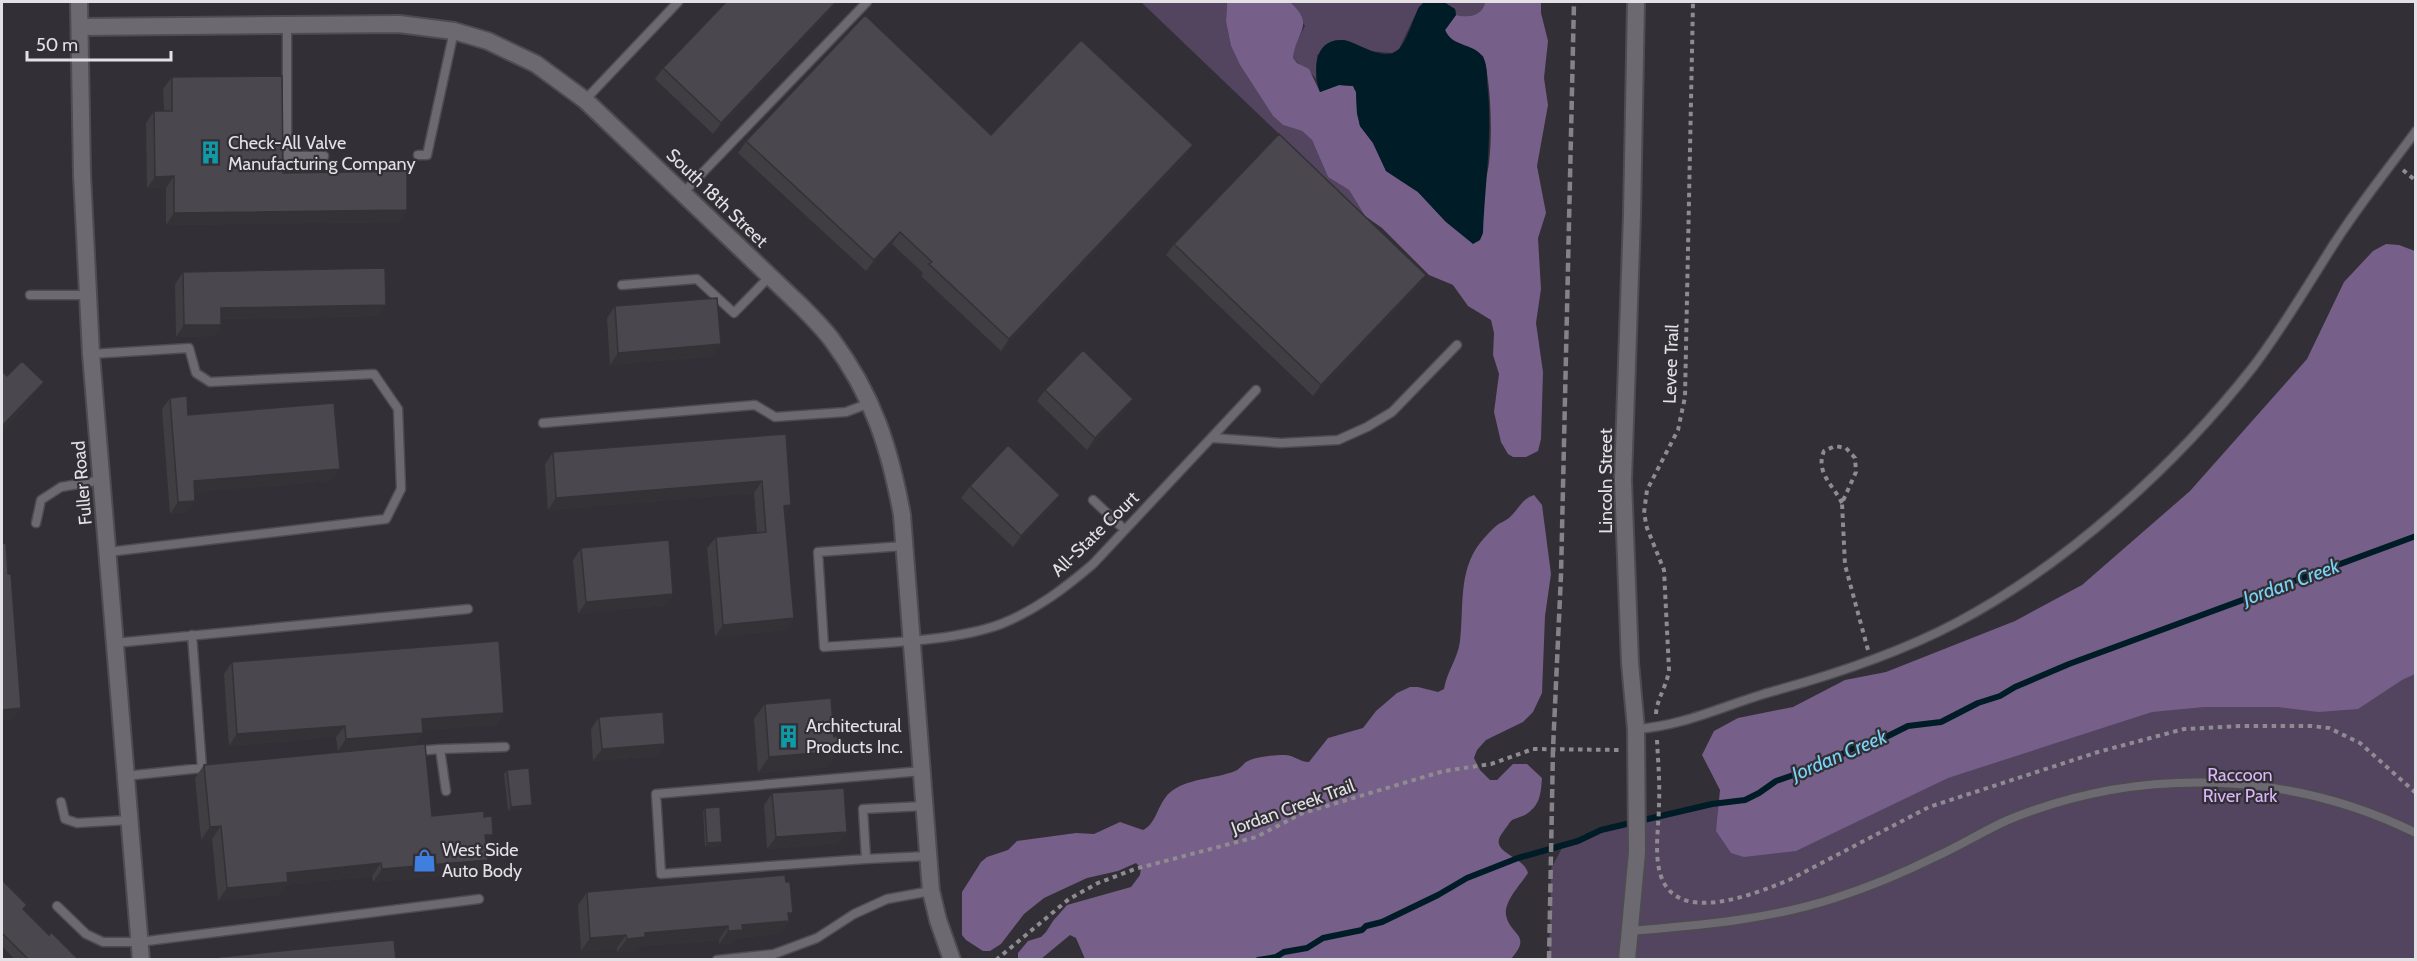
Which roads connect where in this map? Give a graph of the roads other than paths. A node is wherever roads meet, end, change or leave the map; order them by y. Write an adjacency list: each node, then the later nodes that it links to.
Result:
1 (79, 2): 6 (street, Fuller Road)
2 (678, 2): 8 (lane)
3 (867, 2): 12 (lane)
4 (1636, 2): 33 (street, Lincoln Street)
5 (287, 23): 6 (street, South 18th Street); 7 (street, South 18th Street); 11 (lane)
6 (80, 27): 16 (street, Fuller Road)
7 (453, 32): 8 (street, South 18th Street); 10 (lane)
8 (585, 100): 12 (street, South 18th Street)
9 (2415, 131): 33 (lane)
10 (418, 155)
11 (324, 156)
12 (683, 193): 13 (street, South 18th Street)
13 (770, 276): 14 (lane); 20 (street, South 18th Street)
14 (622, 285)
15 (30, 295): 16 (lane)
16 (88, 295): 18 (street, Fuller Road)
17 (1457, 345): 22 (lane)
18 (91, 354): 23 (street, Fuller Road); 28 (lane)
19 (1256, 390): 22 (lane, All-State Court)
20 (870, 403): 21 (lane); 27 (street, South 18th Street)
21 (543, 423)
22 (1213, 438): 26 (lane, All-State Court)
23 (102, 480): 25 (lane); 28 (street, Fuller Road)
24 (1093, 500): 26 (lane)
25 (36, 523)
26 (1125, 530): 31 (lane, All-State Court)
27 (904, 546): 31 (street, South 18th Street); 31 (lane, All-State Court)
28 (108, 552): 32 (street, Fuller Road)
29 (468, 609): 30 (lane)
30 (192, 635): 32 (lane); 38 (lane)
31 (910, 640): 39 (street, South 18th Street)
32 (115, 643): 40 (street, Fuller Road)
33 (1636, 729): 51 (street, Lincoln Street)
34 (505, 747): 35 (lane)
35 (440, 749): 36 (lane); 41 (lane)
36 (406, 751)
37 (212, 768): 38 (lane)
38 (201, 769): 40 (lane)
39 (922, 771): 43 (street, South 18th Street); 47 (lane)
40 (125, 776): 44 (street, Fuller Road)
41 (446, 791)
42 (61, 802): 44 (lane)
43 (925, 807): 46 (street, South 18th Street); 47 (lane)
44 (129, 820): 52 (street, Fuller Road)
45 (2415, 833): 51 (lane)
46 (928, 856): 47 (lane); 48 (street, South 18th Street)
47 (866, 858)
48 (931, 891): 54 (lane); 55 (street, South 18th Street)
49 (479, 899): 52 (lane)
50 (57, 906): 52 (lane)
51 (1630, 931): 56 (street, Lincoln Street)
52 (139, 942): 53 (street, Fuller Road)
53 (141, 960)
54 (717, 960)
55 (951, 960)
56 (1627, 960)

